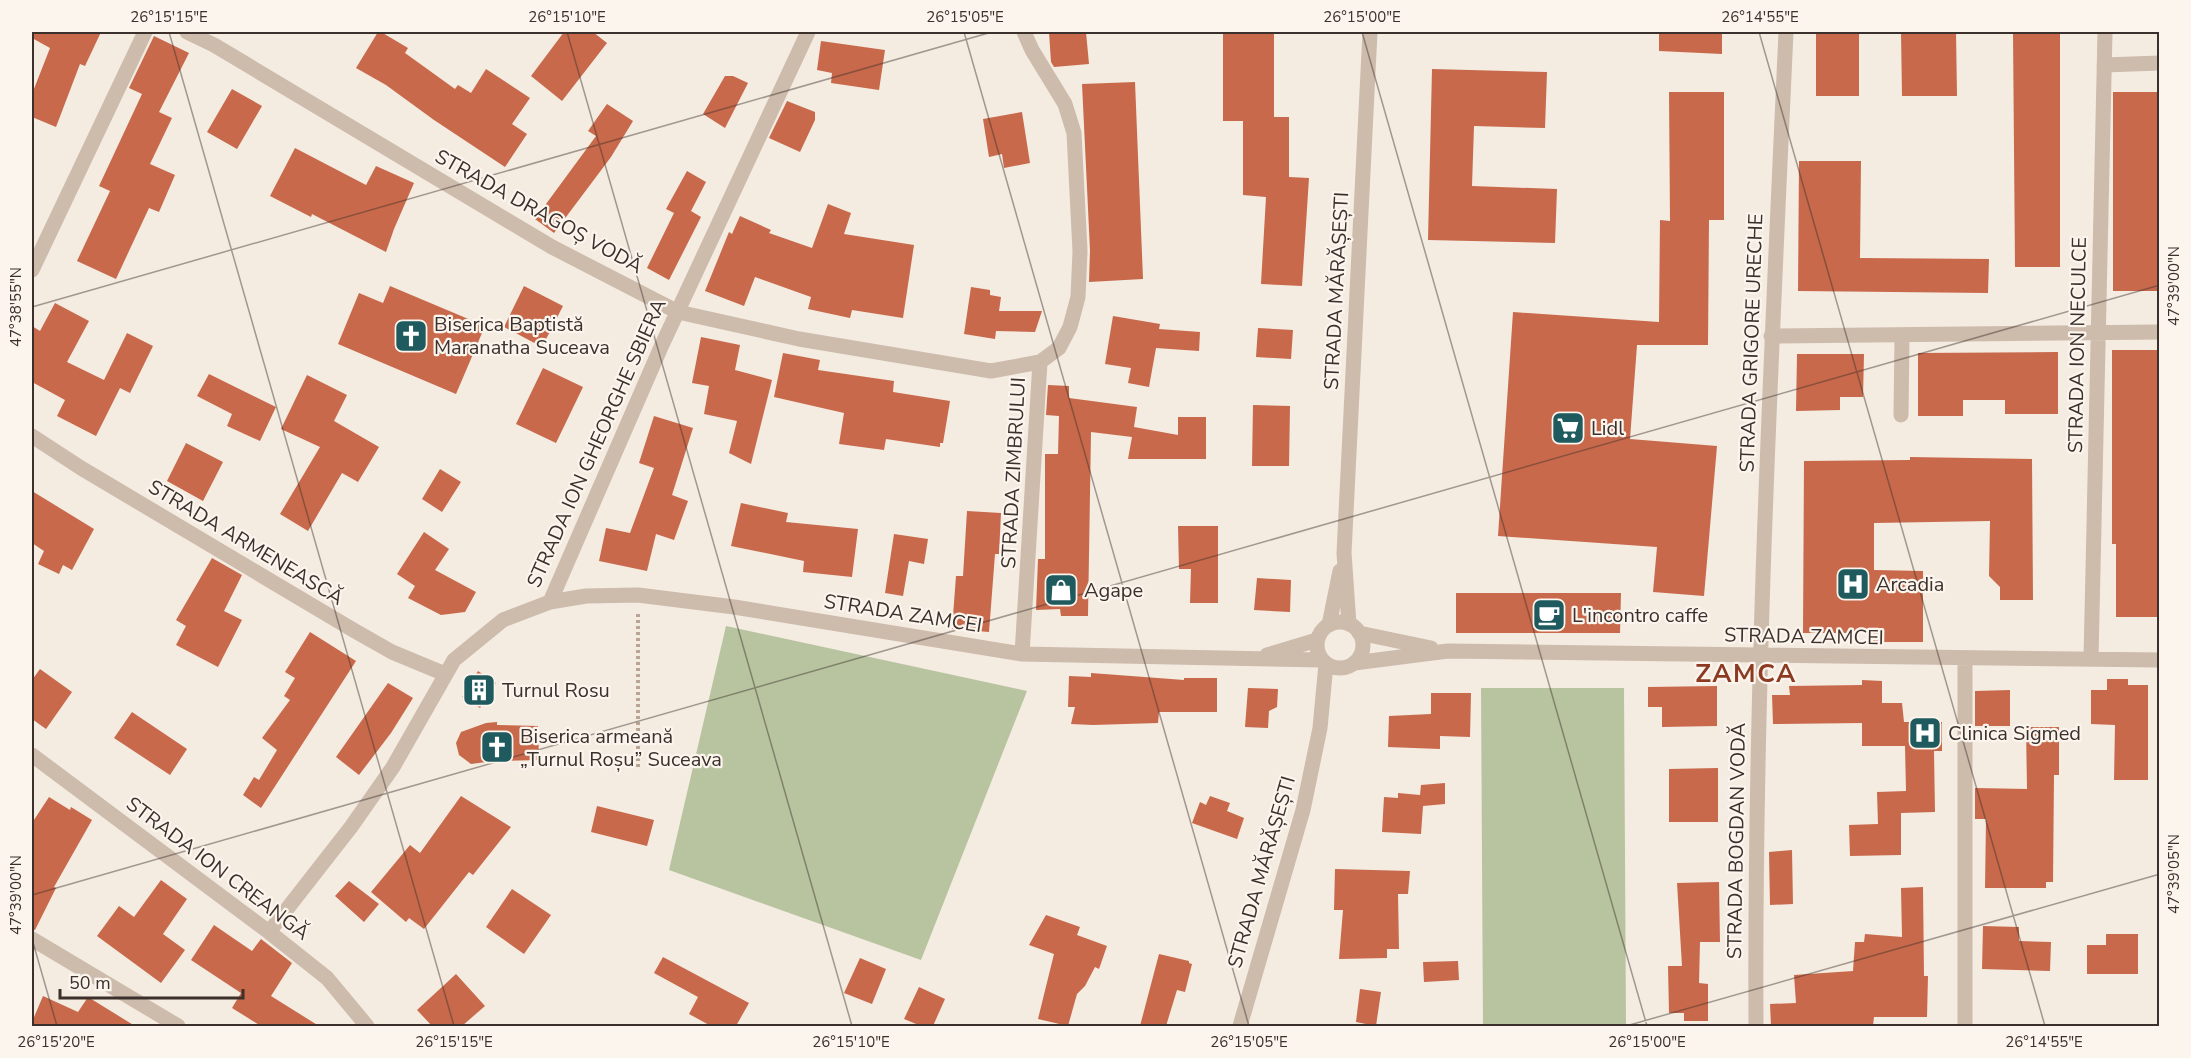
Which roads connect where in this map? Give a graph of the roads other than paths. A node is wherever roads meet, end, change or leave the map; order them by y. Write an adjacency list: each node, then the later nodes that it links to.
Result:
1 (145, 32): 10 (street)
2 (187, 32): 11 (street, STRADA DRAGOȘ VODĂ)
3 (808, 32): 11 (street, STRADA ION GHEORGHE SBIERA)
4 (1024, 32): 16 (street, STRADA ZIMBRULUI)
5 (1370, 32): 19 (street, STRADA MĂRĂȘEȘTI)
6 (1786, 32): 14 (street, STRADA GRIGORE URECHE)
7 (2105, 32): 9 (street, STRADA ION NECULCE)
8 (2160, 63): 9 (street)
9 (2104, 65): 13 (street, STRADA ION NECULCE)
10 (32, 270)
11 (678, 312): 16 (street, STRADA DRAGOȘ VODĂ); 20 (street, STRADA ION GHEORGHE SBIERA)
12 (2160, 332): 13 (street)
13 (2099, 334): 15 (street); 29 (street, STRADA ION NECULCE)
14 (1771, 336): 15 (street); 26 (street, STRADA GRIGORE URECHE)
15 (1902, 336): 17 (street)
16 (1040, 362): 25 (street, STRADA ZIMBRULUI)
17 (1900, 415)
18 (32, 436): 33 (street, STRADA ARMENEASCĂ)
19 (1344, 553): 21 (street, STRADA MĂRĂȘEȘTI); 22 (street, STRADA MĂRĂȘEȘTI)
20 (550, 602): 25 (street, STRADA ZAMCEI); 33 (street, STRADA ION GHEORGHE SBIERA)
21 (1329, 625): 22 (street); 23 (street)
22 (1354, 628): 24 (street, STRADA ZAMCEI); 32 (street)
23 (1317, 640): 27 (street, STRADA ZAMCEI); 31 (street)
24 (1448, 651): 26 (street, STRADA ZAMCEI); 32 (street, STRADA ZAMCEI)
25 (1022, 654): 27 (street, STRADA ZAMCEI)
26 (1760, 657): 28 (street, STRADA ZAMCEI); 41 (street, STRADA BOGDAN VODĂ)
27 (1252, 658): 31 (street, STRADA ZAMCEI)
28 (1965, 659): 29 (street, STRADA ZAMCEI); 42 (street)
29 (2091, 659): 30 (street, STRADA ZAMCEI)
30 (2160, 660)
31 (1324, 662): 32 (street); 34 (street, STRADA MĂRĂȘEȘTI)
32 (1349, 665): 34 (street, STRADA MĂRĂȘEȘTI)
33 (445, 674): 36 (street, STRADA ION GHEORGHE SBIERA)
34 (1320, 728): 40 (street, STRADA MĂRĂȘEȘTI)
35 (32, 755): 36 (street, STRADA ION CREANGĂ)
36 (269, 932): 39 (street, STRADA ION CREANGĂ)
37 (32, 939): 38 (street)
38 (178, 1026)
39 (367, 1026)
40 (1240, 1026)
41 (1756, 1026)
42 (1965, 1026)

